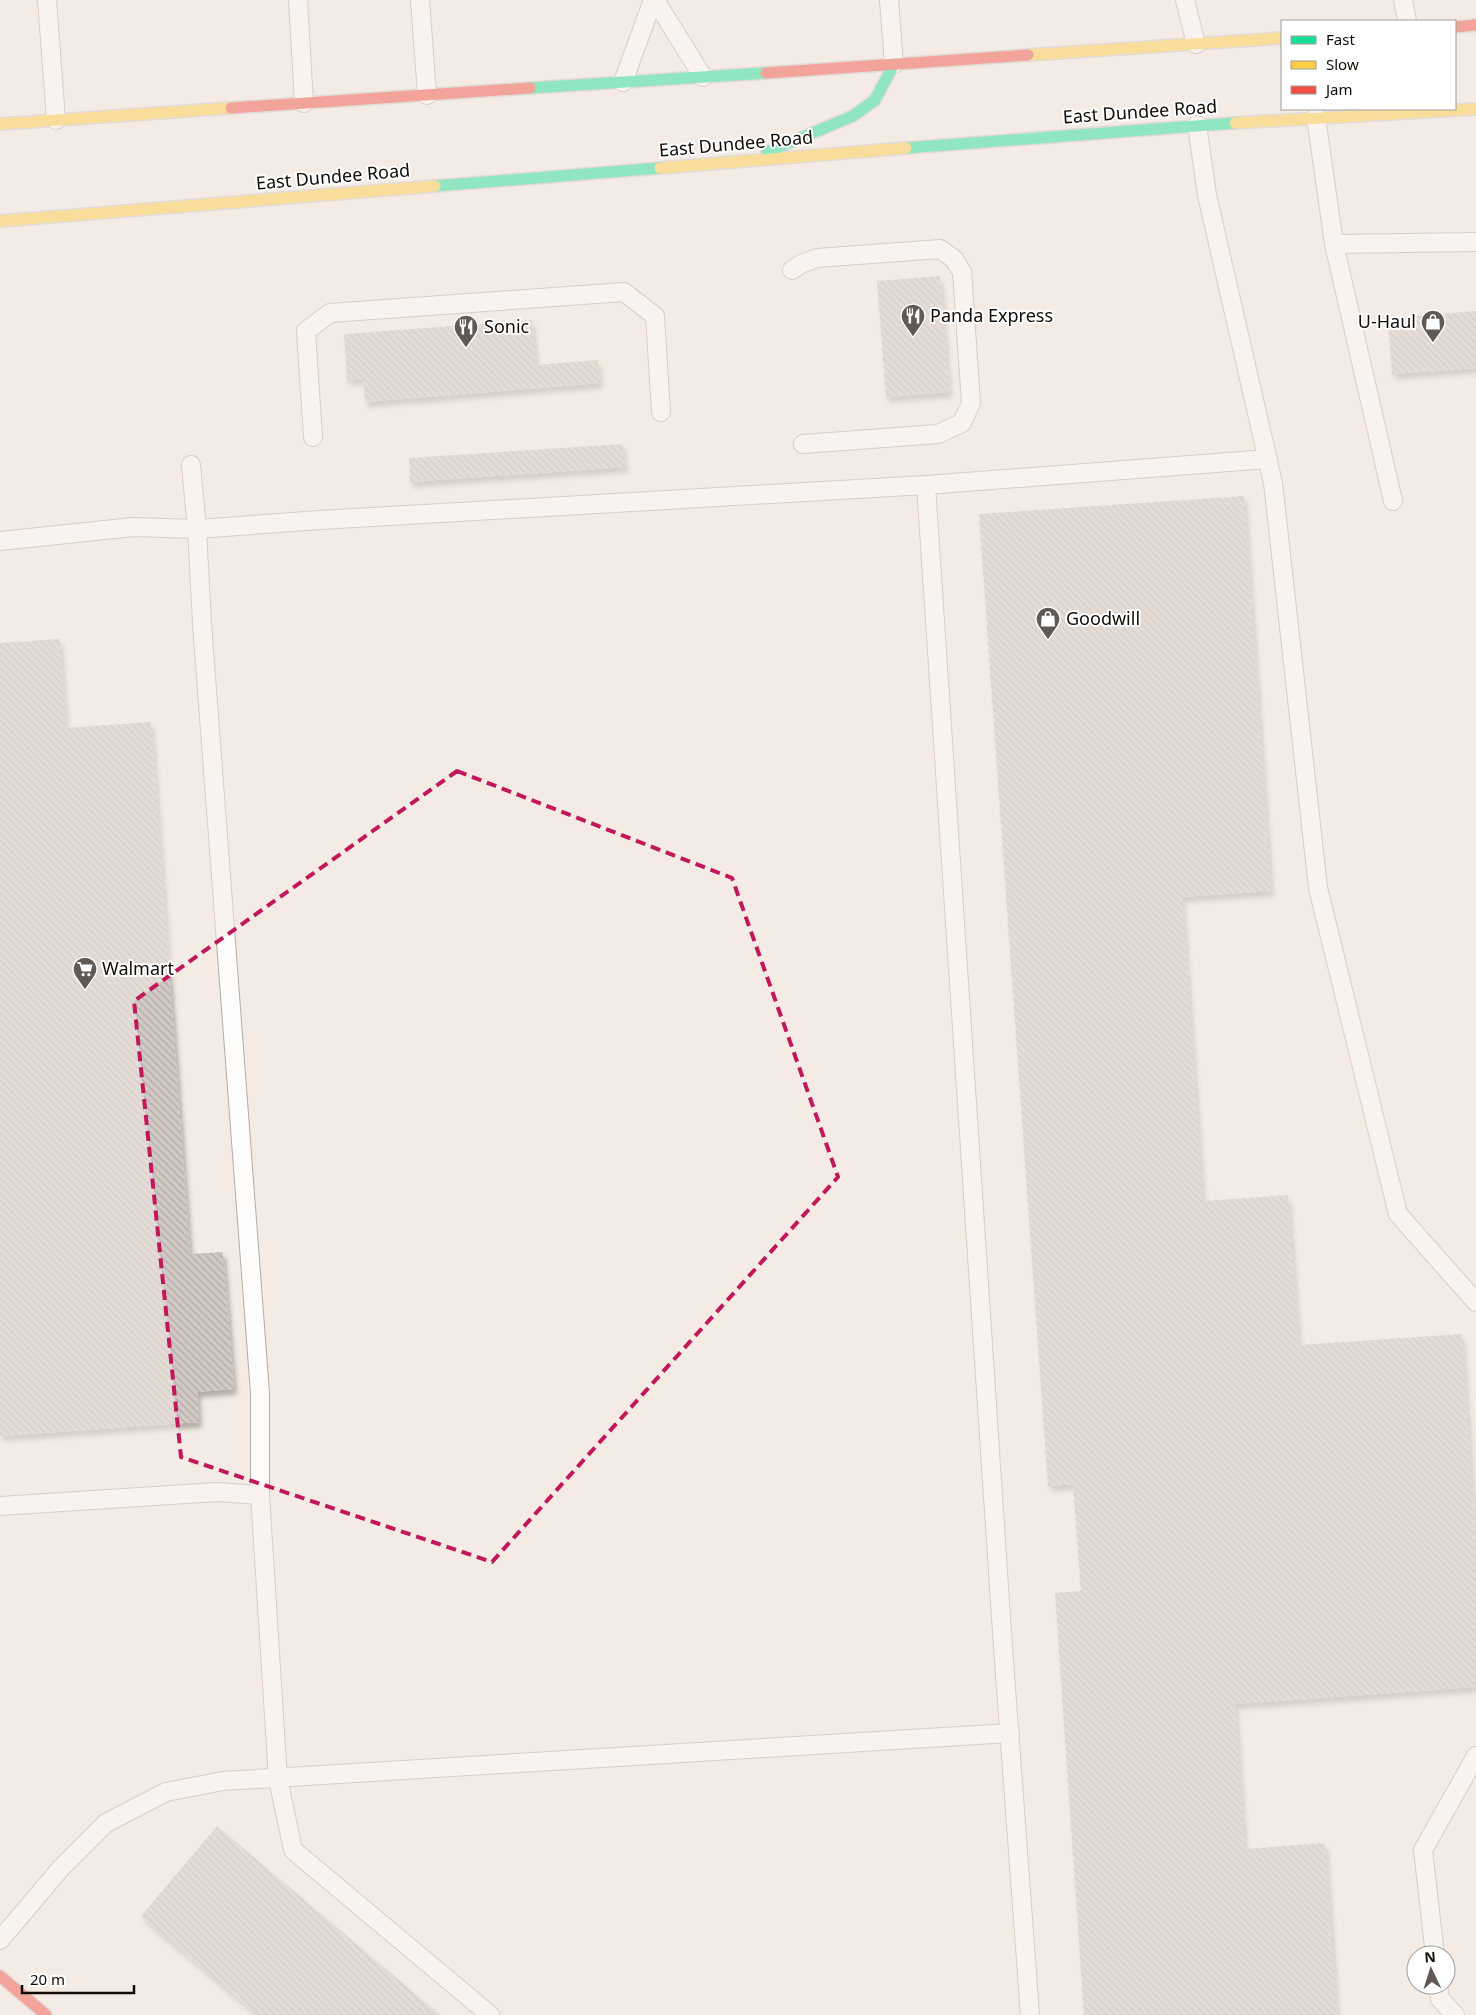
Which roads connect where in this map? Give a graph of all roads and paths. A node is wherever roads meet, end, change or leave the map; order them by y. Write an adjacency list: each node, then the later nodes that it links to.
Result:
1 (47, 0): 20 (lane)
2 (298, 0): 17 (lane)
3 (420, 0): 16 (lane)
4 (654, 0): 14 (lane); 15 (lane)
5 (890, 0): 13 (lane)
6 (1185, 0): 12 (lane)
7 (1403, 0): 8 (lane)
8 (1408, 20)
9 (1476, 25): 10 (main road)
10 (1456, 27)
11 (1281, 38): 12 (main road)
12 (1196, 44): 13 (main road)
13 (894, 64): 14 (main road); 23 (main road)
14 (703, 77): 15 (main road)
15 (623, 82): 16 (main road)
16 (427, 95): 17 (main road)
17 (304, 103): 20 (main road)
18 (1476, 109): 19 (main road, East Dundee Road)
19 (1316, 117): 22 (main road, East Dundee Road); 26 (lane)
20 (56, 120): 21 (main road)
21 (0, 124)
22 (1197, 125): 23 (main road, East Dundee Road); 31 (lane)
23 (748, 161): 24 (main road, East Dundee Road)
24 (0, 221)
25 (1476, 242): 26 (lane)
26 (1334, 244): 34 (lane)
27 (792, 270): 30 (lane)
28 (661, 412): 29 (lane)
29 (313, 437)
30 (803, 444)
31 (1268, 459): 33 (lane); 37 (lane)
32 (191, 465): 35 (lane)
33 (926, 485): 35 (lane); 40 (lane)
34 (1393, 502)
35 (197, 529): 36 (lane); 38 (lane)
36 (0, 542)
37 (1476, 1302)
38 (260, 1495): 39 (lane); 42 (lane)
39 (0, 1506)
40 (1010, 1733): 42 (lane); 49 (lane)
41 (1476, 1756): 44 (lane)
42 (278, 1779): 43 (lane); 48 (lane)
43 (0, 1940)
44 (1434, 1945)
45 (0, 1976): 47 (main road)
46 (1439, 1995): 50 (lane)
47 (46, 2015)
48 (490, 2015)
49 (1030, 2015)
50 (1455, 2015)

